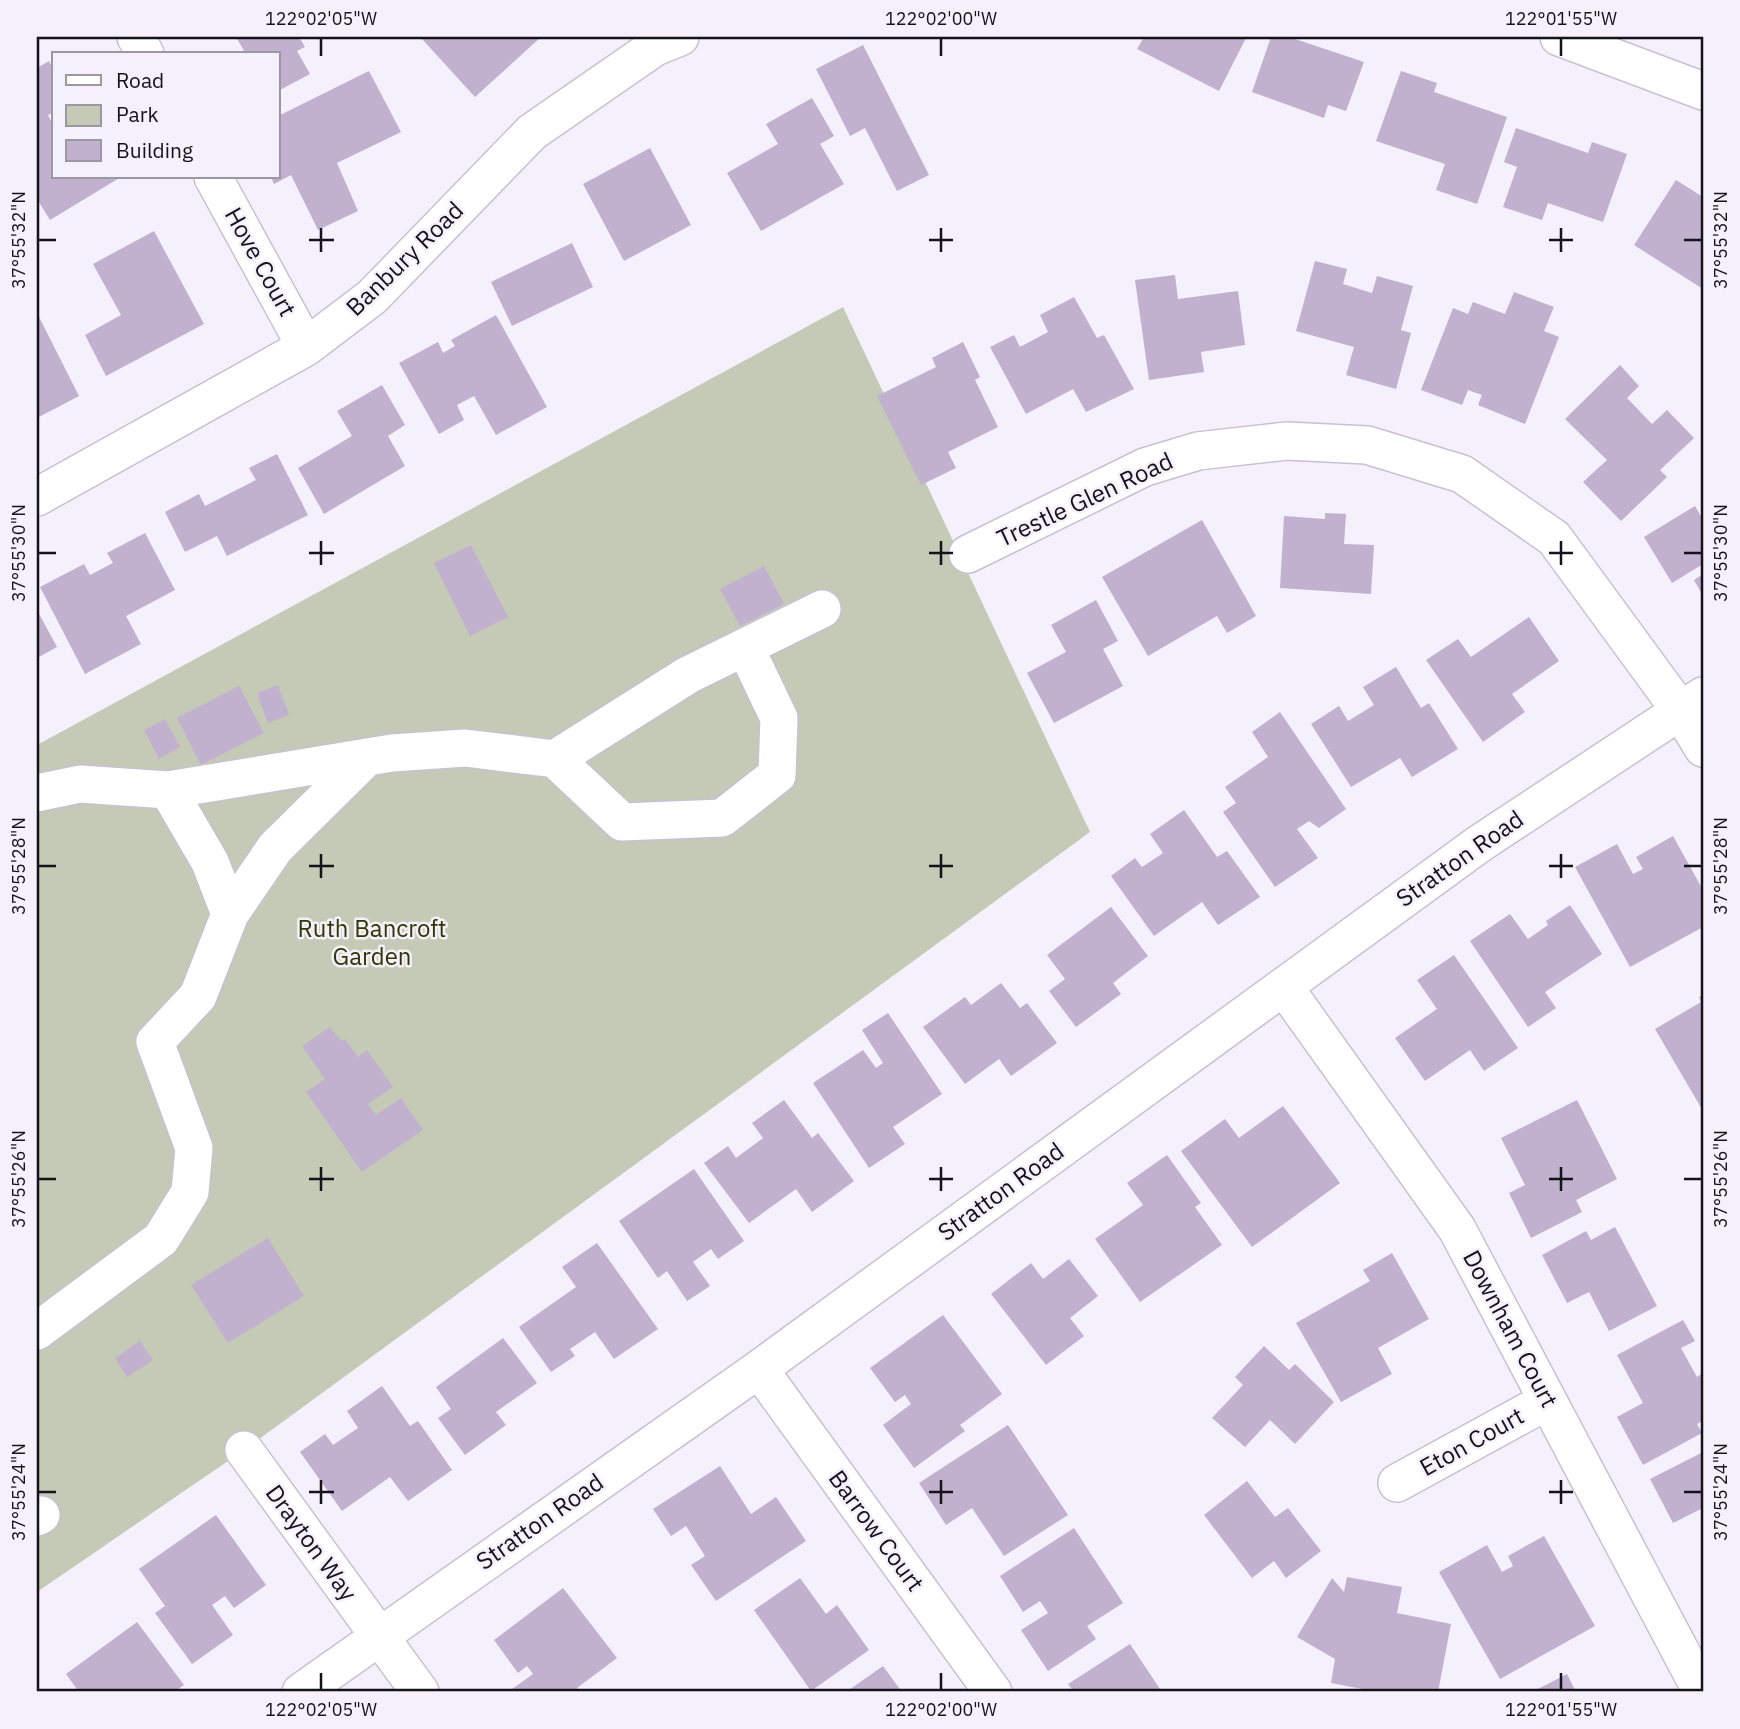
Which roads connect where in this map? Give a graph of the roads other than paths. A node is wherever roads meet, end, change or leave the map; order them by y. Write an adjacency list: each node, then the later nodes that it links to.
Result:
1 (1559, 37): 3 (street)
2 (662, 40): 5 (street, Banbury Road)
3 (1703, 91)
4 (214, 178): 5 (street, Hove Court)
5 (306, 347): 6 (street, Banbury Road)
6 (37, 497)
7 (968, 554): 10 (street, Trestle Glen Road)
8 (822, 609): 9 (street)
9 (745, 647): 13 (street); 13 (street)
10 (1692, 703): 11 (street, Trestle Glen Road); 17 (street, Stratton Road)
11 (1703, 748)
12 (367, 757): 13 (street); 14 (street); 16 (street)
13 (555, 759)
14 (168, 790): 15 (street); 16 (street)
15 (37, 793)
16 (230, 914): 18 (street)
17 (1284, 987): 19 (street, Stratton Road); 20 (street, Downham Court)
18 (37, 1331)
19 (759, 1369): 23 (street, Stratton Road); 26 (street, Barrow Court)
20 (1547, 1401): 22 (street, Eton Court); 27 (street, Downham Court)
21 (244, 1450): 23 (street, Drayton Way)
22 (1397, 1483)
23 (379, 1636): 24 (street, Stratton Road); 25 (street, Drayton Way)
24 (301, 1692)
25 (420, 1692)
26 (993, 1692)
27 (1702, 1692)

